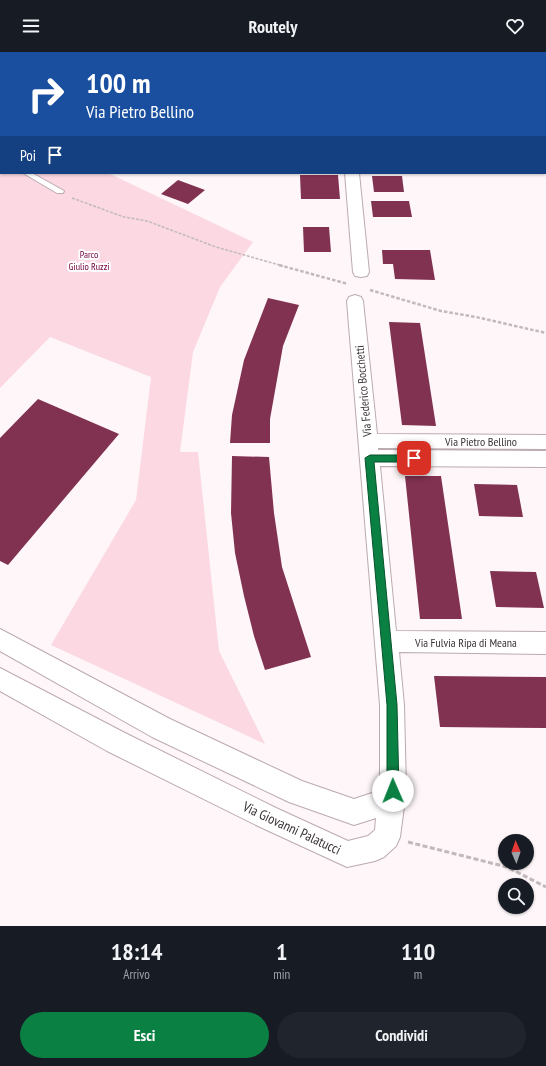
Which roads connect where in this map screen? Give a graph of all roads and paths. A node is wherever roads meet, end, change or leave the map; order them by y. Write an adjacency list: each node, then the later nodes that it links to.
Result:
1 (29, 174): 3 (lane)
2 (352, 174): 4 (street)
3 (60, 191): 5 (path)
4 (361, 272)
5 (358, 292): 6 (path); 8 (street, Via Federico Bocchetti)
6 (546, 333)
7 (546, 442): 8 (street, Via Pietro Bellino)
8 (369, 449): 9 (street, Via Pietro Bellino); 11 (street, Via Federico Bocchetti)
9 (546, 459)
10 (0, 639): 14 (street)
11 (386, 641): 12 (street, Via Fulvia Ripa di Meana); 14 (street, Via Federico Bocchetti)
12 (546, 643)
13 (0, 679): 15 (street, Via Giovanni Palatucci)
14 (393, 791): 15 (street)
15 (387, 837): 16 (path)
16 (546, 887)

